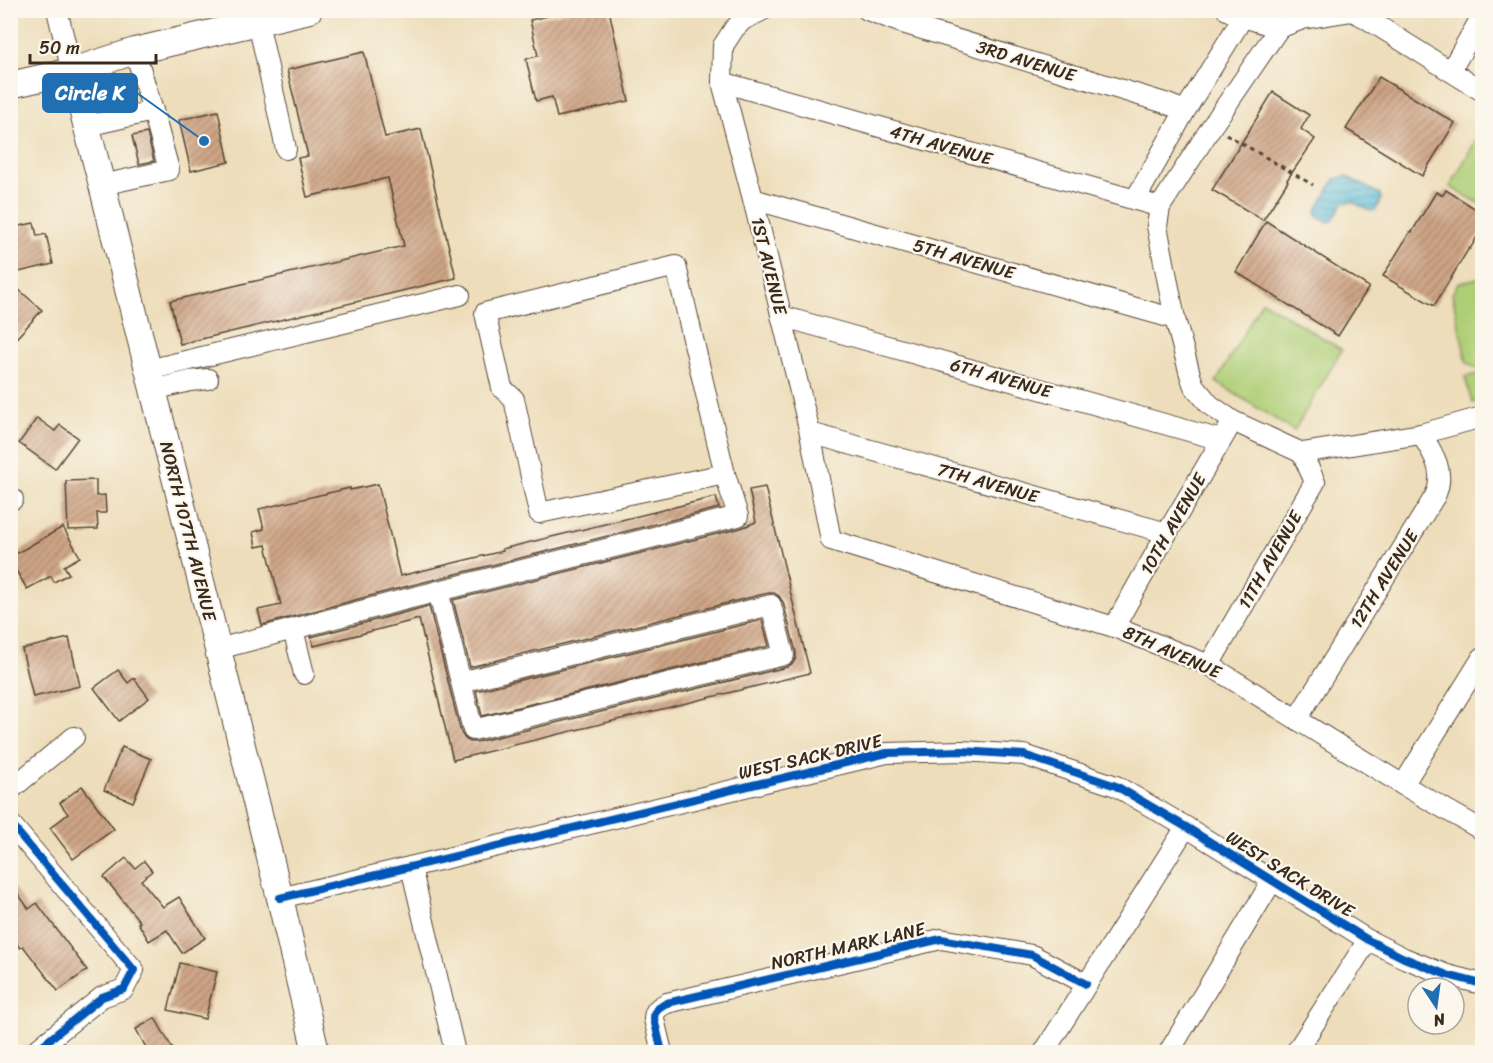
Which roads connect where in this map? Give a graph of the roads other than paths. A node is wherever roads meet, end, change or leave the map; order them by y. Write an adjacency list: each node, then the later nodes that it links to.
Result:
1 (57, 10): 13 (street, NORTH 107TH AVENUE)
2 (309, 10): 9 (main road)
3 (763, 10): 14 (street, 1ST AVENUE)
4 (867, 10): 18 (street, 3RD AVENUE)
5 (1359, 12): 7 (street); 12 (street)
6 (1235, 14): 10 (street); 18 (street)
7 (1308, 15): 10 (street)
8 (1482, 16): 12 (street)
9 (258, 22): 11 (main road); 20 (street)
10 (1279, 28): 24 (street)
11 (135, 51): 13 (main road); 17 (street)
12 (1451, 70): 16 (street)
13 (72, 71): 15 (main road); 19 (main road, NORTH 107TH AVENUE)
14 (722, 82): 22 (street, 1ST AVENUE); 23 (street, 4TH AVENUE)
15 (10, 85)
16 (1482, 91)
17 (153, 111): 19 (street); 21 (street)
18 (1185, 111): 23 (street)
19 (86, 126): 21 (main road, NORTH 107TH AVENUE)
20 (286, 148)
21 (102, 185): 29 (main road, NORTH 107TH AVENUE)
22 (753, 199): 26 (street, 1ST AVENUE); 27 (street, 5TH AVENUE)
23 (1135, 200): 24 (street, 4TH AVENUE)
24 (1160, 207): 27 (street)
25 (460, 295): 29 (street)
26 (781, 316): 32 (street, 1ST AVENUE); 34 (street, 6TH AVENUE)
27 (1175, 319): 31 (street)
28 (208, 379): 29 (street)
29 (150, 380): 42 (main road, NORTH 107TH AVENUE)
30 (1482, 417): 33 (street)
31 (1233, 421): 34 (street, 10TH AVENUE); 35 (street)
32 (810, 433): 37 (street, 7TH AVENUE); 38 (street, 1ST AVENUE)
33 (1421, 434): 35 (street); 47 (street, 12TH AVENUE)
34 (1221, 440): 37 (street, 10TH AVENUE)
35 (1302, 453): 44 (street, 11TH AVENUE)
36 (725, 474): 36 (street); 39 (street)
37 (1167, 533): 40 (street, 10TH AVENUE)
38 (831, 540): 40 (street, 8TH AVENUE)
39 (438, 591): 41 (street); 46 (street)
40 (1114, 627): 44 (street, 8TH AVENUE)
41 (293, 629): 42 (street); 45 (street)
42 (218, 649): 56 (main road, NORTH 107TH AVENUE)
43 (1482, 658): 49 (street)
44 (1209, 665): 47 (street, 8TH AVENUE)
45 (304, 674)
46 (460, 682): 46 (street)
47 (1297, 719): 49 (street, 8TH AVENUE)
48 (74, 737): 50 (street)
49 (1403, 785): 53 (street, 8TH AVENUE)
50 (10, 790)
51 (10, 823): 60 (street)
52 (1186, 828): 54 (street, WEST SACK DRIVE); 55 (street, WEST SACK DRIVE); 58 (street)
53 (1482, 830)
54 (411, 867): 56 (street, WEST SACK DRIVE); 62 (street)
55 (1272, 881): 57 (street, WEST SACK DRIVE); 65 (street)
56 (280, 898): 61 (main road, NORTH 107TH AVENUE)
57 (1368, 940): 59 (street, WEST SACK DRIVE); 66 (street)
58 (1086, 984): 63 (street, NORTH MARK LANE); 64 (street)
59 (1482, 984)
60 (34, 1053)
61 (316, 1053)
62 (455, 1053)
63 (662, 1053)
64 (1044, 1053)
65 (1169, 1053)
66 (1296, 1053)

